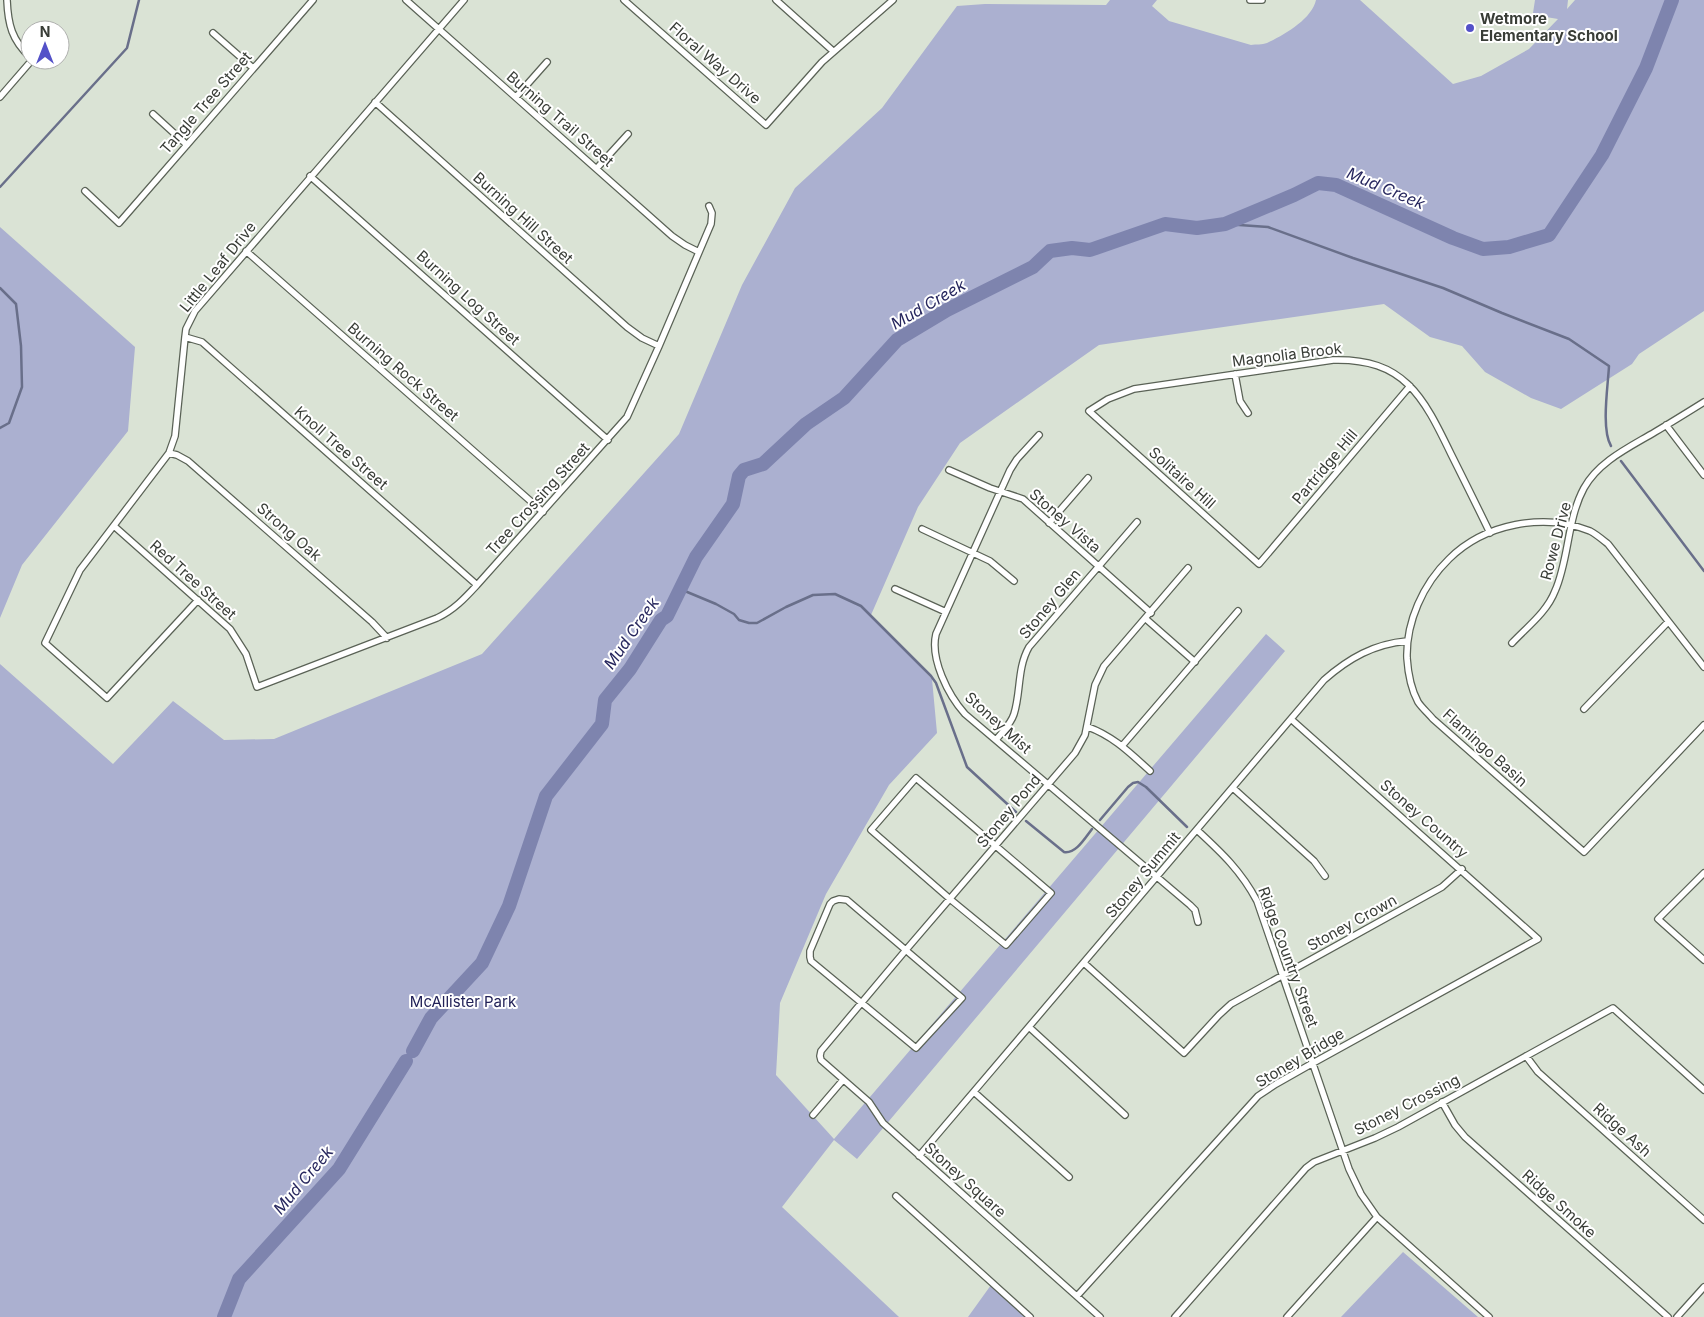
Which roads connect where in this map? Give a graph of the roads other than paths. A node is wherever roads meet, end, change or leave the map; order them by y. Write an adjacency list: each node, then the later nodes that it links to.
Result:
1 (7, 0): 12 (street)
2 (313, 0): 15 (street, Tangle Tree Street)
3 (406, 0): 10 (street, Burning Trail Street)
4 (464, 0): 10 (street, Little Leaf Drive)
5 (624, 0): 13 (street, Floral Way Drive)
6 (776, 0): 13 (street)
7 (893, 0): 13 (street)
8 (1250, 0): 9 (street)
9 (1262, 0)
10 (439, 29): 18 (street, Burning Trail Street); 19 (street, Little Leaf Drive)
11 (213, 33): 15 (street)
12 (20, 47)
13 (834, 51)
14 (547, 62): 18 (street)
15 (253, 68): 22 (street, Tangle Tree Street)
16 (22, 70): 17 (street)
17 (0, 97)
18 (516, 97): 23 (street, Burning Trail Street)
19 (375, 102): 24 (street, Little Leaf Drive); 30 (street, Burning Hill Street)
20 (152, 114): 22 (street)
21 (628, 134): 23 (street)
22 (187, 145): 25 (street, Tangle Tree Street)
23 (597, 168): 28 (street, Burning Trail Street)
24 (310, 176): 27 (street, Little Leaf Drive); 38 (street, Burning Log Street)
25 (85, 191)
26 (709, 206): 28 (street, Tree Crossing Street)
27 (246, 251): 29 (street, Little Leaf Drive); 44 (street, Burning Rock Street)
28 (699, 252): 30 (street, Tree Crossing Street)
29 (185, 337): 39 (street, Little Leaf Drive); 56 (street, Knoll Tree Street)
30 (659, 346): 38 (street, Tree Crossing Street)
31 (1235, 374): 32 (street, Magnolia Brook); 34 (street, Magnolia Brook); 35 (street)
32 (1410, 386): 50 (street, Magnolia Brook); 52 (street, Partridge Hill)
33 (1704, 402): 36 (street, Rowe Drive)
34 (1089, 411): 52 (street, Solitaire Hill)
35 (1248, 413)
36 (1666, 426): 41 (street); 48 (street, Rowe Drive)
37 (1038, 435): 43 (street, Stoney Mist)
38 (608, 440): 44 (street, Tree Crossing Street)
39 (169, 453): 47 (street, Little Leaf Drive); 64 (street, Strong Oak)
40 (949, 470): 43 (street, Stoney Vista)
41 (1704, 474)
42 (1088, 478): 46 (street)
43 (1000, 491): 46 (street, Stoney Vista); 51 (street, Stoney Mist)
44 (543, 512): 56 (street, Tree Crossing Street)
45 (1137, 522): 53 (street, Stoney Glen)
46 (1049, 523): 53 (street, Stoney Vista)
47 (114, 526): 58 (street, Red Tree Street); 58 (street, Little Leaf Drive)
48 (1571, 526): 50 (street, Flamingo Basin); 63 (street, Flamingo Basin); 66 (street, Rowe Drive)
49 (922, 530): 51 (street)
50 (1490, 532): 65 (street, Flamingo Basin)
51 (972, 552): 55 (street); 60 (street, Stoney Mist)
52 (1259, 564)
53 (1098, 566): 61 (street, Stoney Vista); 74 (street, Stoney Glen)
54 (1188, 568): 61 (street, Stoney Pond)
55 (1014, 581)
56 (477, 584): 64 (street, Tree Crossing Street)
57 (895, 589): 60 (street)
58 (198, 600): 69 (street, Red Tree Street)
59 (1238, 611): 67 (street)
60 (946, 612): 74 (street, Stoney Mist)
61 (1151, 613): 62 (street, Stoney Pond)
62 (1146, 619): 67 (street); 73 (street, Stoney Pond)
63 (1668, 622): 68 (street, Flamingo Basin); 70 (street)
64 (387, 638): 69 (street, Tree Crossing Street)
65 (1408, 641): 71 (street, Stoney Summit); 72 (street, Flamingo Basin)
66 (1512, 643)
67 (1195, 662): 75 (street)
68 (1704, 667)
69 (257, 687)
70 (1584, 709)
71 (1292, 720): 78 (street, Stoney Summit); 81 (street, Stoney Country)
72 (1704, 725)
73 (1088, 727): 75 (street); 77 (street, Stoney Pond)
74 (996, 740): 77 (street, Stoney Mist)
75 (1122, 746): 76 (street)
76 (1150, 771)
77 (1048, 784): 80 (street, Stoney Pond); 84 (street, Stoney Mist)
78 (1233, 788): 79 (street, Stoney Summit); 83 (street)
79 (1197, 830): 84 (street, Stoney Summit); 91 (street, Ridge Country Street)
80 (996, 846): 85 (street, Stoney Pond); 85 (street); 85 (street)
81 (1462, 870): 87 (street, Stoney Country); 91 (street, Stoney Crown)
82 (1704, 873): 89 (street)
83 (1325, 876)
84 (1158, 877): 86 (street, Stoney Mist); 90 (street, Stoney Summit)
85 (950, 899): 88 (street, Stoney Pond)
86 (1198, 922)
87 (1538, 939): 96 (street, Stoney Bridge)
88 (905, 951): 92 (street, Stoney Pond); 92 (street); 92 (street)
89 (1704, 960)
90 (1084, 963): 91 (street, Stoney Crown); 93 (street, Stoney Summit)
91 (1283, 976): 96 (street, Ridge Country Street)
92 (861, 1003): 94 (street, Stoney Pond)
93 (1029, 1027): 99 (street, Stoney Summit); 102 (street)
94 (820, 1056): 97 (street, Stoney Square)
95 (1526, 1056): 98 (street, Stoney Crossing); 100 (street, Stoney Crossing); 108 (street, Ridge Ash)
96 (1313, 1063): 103 (street, Ridge Country Street); 110 (street, Stoney Bridge)
97 (843, 1080): 101 (street); 104 (street, Stoney Square)
98 (1704, 1090)
99 (974, 1092): 104 (street, Stoney Summit); 105 (street)
100 (1442, 1102): 103 (street, Stoney Crossing); 116 (street, Ridge Smoke)
101 (812, 1115)
102 (1126, 1115)
103 (1343, 1150): 107 (street, Ridge Country Street); 113 (street, Stoney Crossing)
104 (919, 1156): 110 (street, Stoney Square)
105 (1069, 1177)
106 (896, 1196): 111 (street)
107 (1377, 1217): 114 (street); 115 (street, Ridge Country Street)
108 (1704, 1220)
109 (1704, 1287): 117 (street)
110 (1077, 1296): 112 (street, Stoney Square)
111 (1030, 1317)
112 (1100, 1317)
113 (1175, 1317)
114 (1287, 1317)
115 (1490, 1317)
116 (1668, 1317)
117 (1677, 1317)

